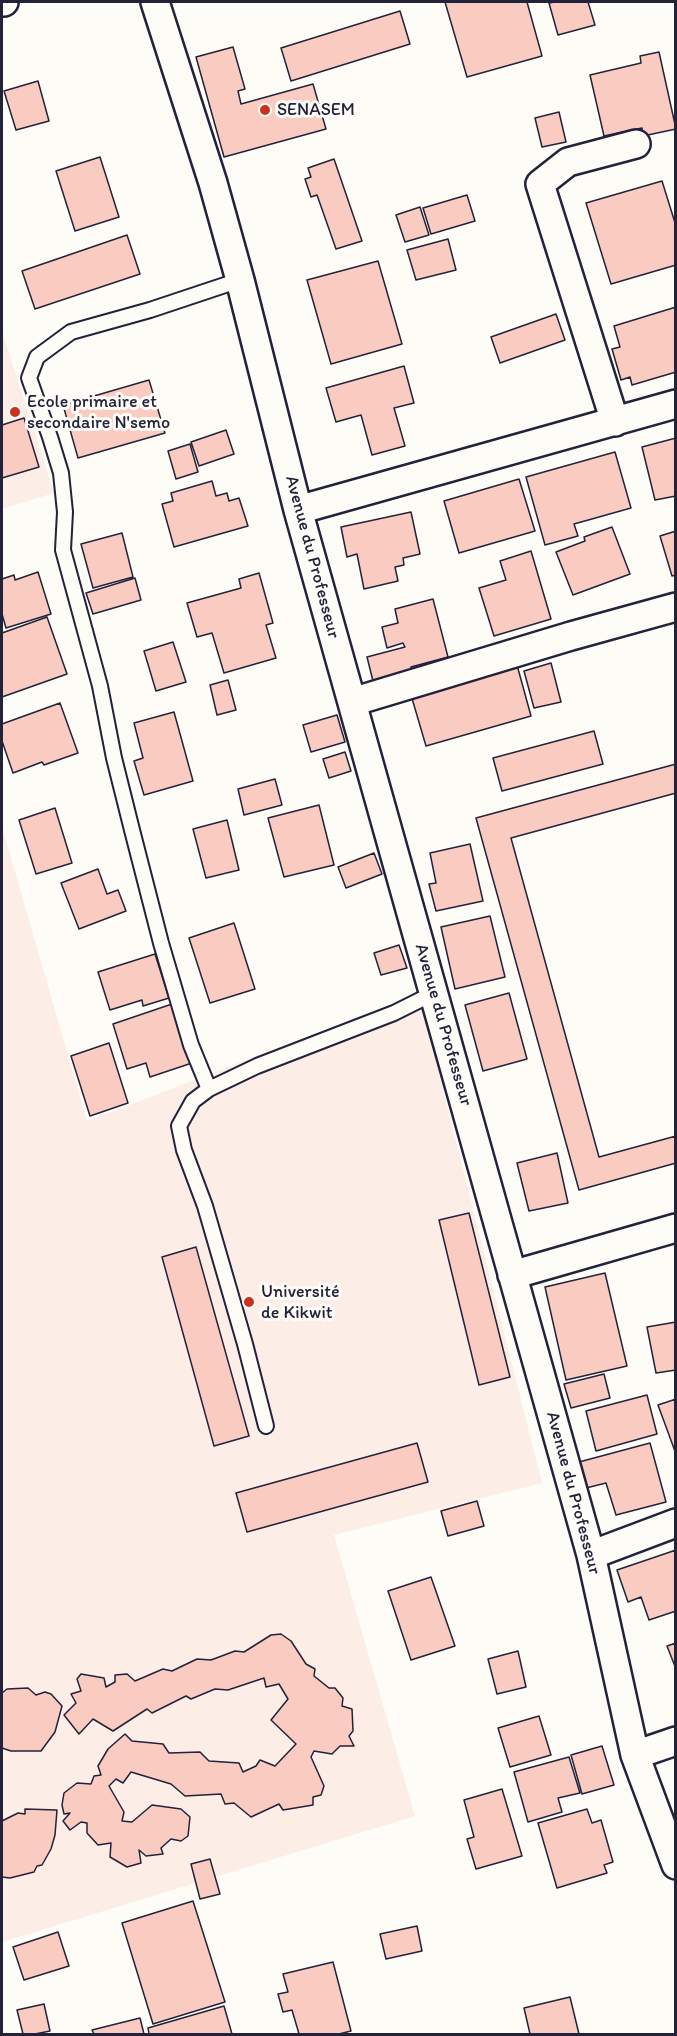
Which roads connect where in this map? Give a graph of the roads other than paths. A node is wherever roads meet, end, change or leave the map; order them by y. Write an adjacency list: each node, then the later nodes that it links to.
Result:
1 (155, 2): 3 (street, Avenue du Professeur)
2 (636, 144): 5 (street)
3 (240, 280): 6 (street, Avenue du Professeur); 10 (lane)
4 (675, 404): 5 (street)
5 (615, 422): 6 (street)
6 (298, 510): 8 (street, Avenue du Professeur)
7 (675, 607): 8 (street)
8 (352, 702): 9 (street, Avenue du Professeur)
9 (434, 993): 10 (lane); 12 (street, Avenue du Professeur)
10 (209, 1089): 13 (lane)
11 (675, 1228): 12 (street)
12 (512, 1275): 15 (street, Avenue du Professeur)
13 (266, 1426)
14 (675, 1523): 15 (street)
15 (591, 1555): 17 (street, Avenue du Professeur)
16 (675, 1741): 17 (street)
17 (635, 1755): 18 (street, Avenue du Professeur)
18 (675, 1865)

